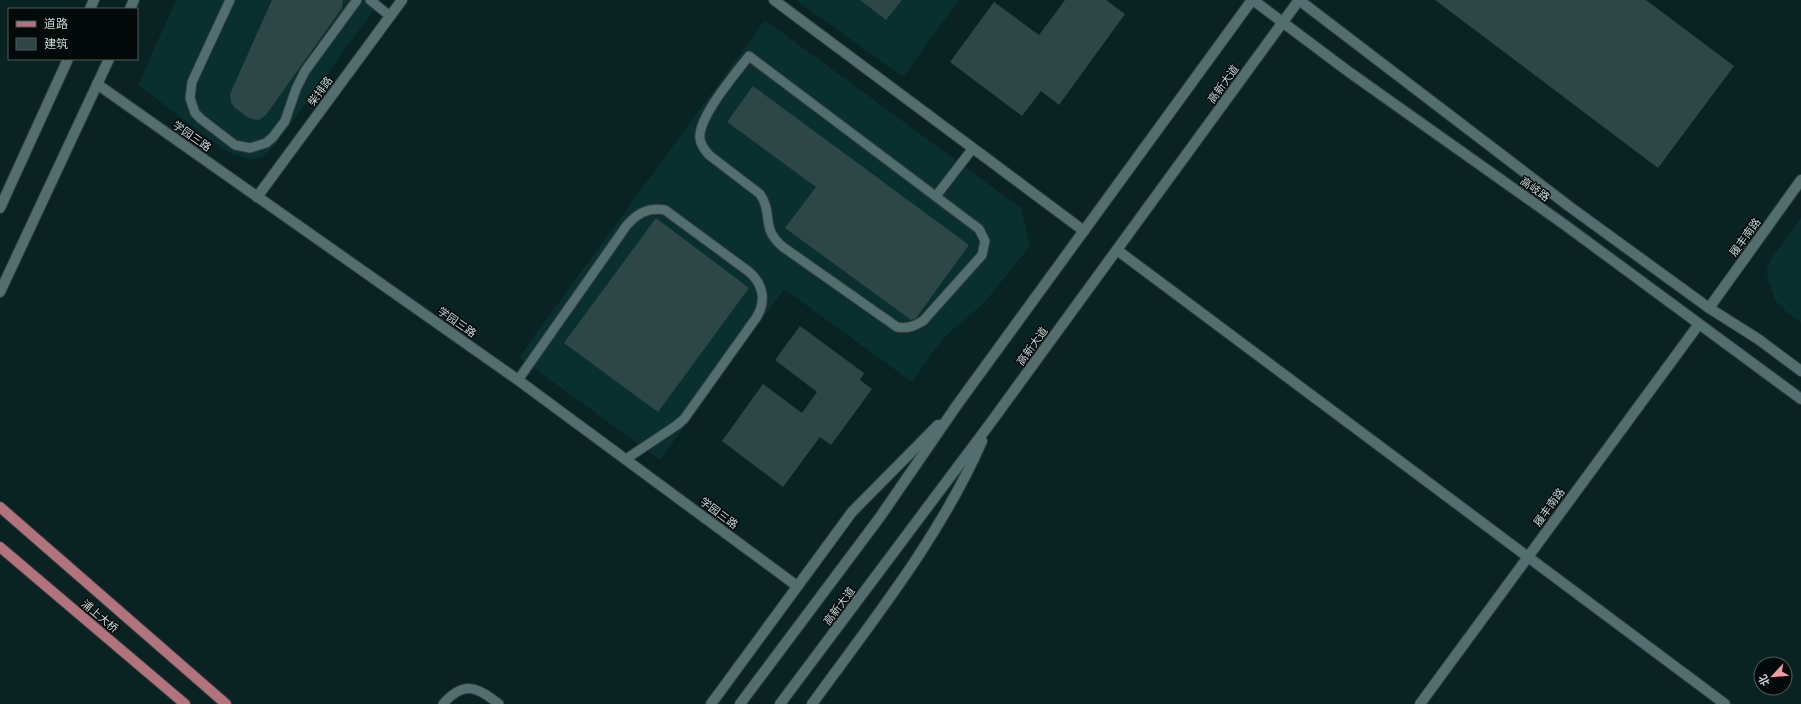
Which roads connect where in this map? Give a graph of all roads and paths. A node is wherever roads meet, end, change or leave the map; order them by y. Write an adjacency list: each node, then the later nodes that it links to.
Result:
1 (230, 0): 2 (lane)
2 (357, 0)
3 (370, 0): 8 (lane)
4 (402, 0): 8 (main road, 柴排路)
5 (774, 0): 13 (main road)
6 (1253, 0): 9 (main road, 高岐路); 18 (main road, 高新大道)
7 (1299, 0): 9 (main road, 高新大道); 21 (main road, 高岐路)
8 (390, 16): 16 (main road, 柴排路)
9 (1283, 22): 19 (main road, 高新大道); 22 (main road, 高岐路)
10 (68, 60): 17 (main road)
11 (108, 60): 12 (main road)
12 (98, 84): 16 (main road, 学园三路); 20 (main road)
13 (973, 148): 15 (lane); 18 (main road)
14 (1801, 180): 21 (main road, 履丰南路)
15 (936, 196): 15 (lane)
16 (257, 197): 24 (main road, 学园三路)
17 (0, 208)
18 (1084, 231): 26 (main road, 高新大道)
19 (1117, 250): 27 (main road, 高新大道); 31 (main road)
20 (0, 292)
21 (1709, 308): 23 (main road, 高岐路)
22 (1699, 324): 25 (main road, 高岐路); 31 (main road, 履丰南路)
23 (1801, 371)
24 (518, 380): 28 (main road, 学园三路); 28 (lane)
25 (1801, 400)
26 (958, 405): 32 (main road); 38 (main road, 高新大道)
27 (988, 425): 39 (main road, 高新大道); 40 (main road)
28 (626, 460): 32 (main road, 学园三路)
29 (0, 508): 34 (main road)
30 (0, 546): 33 (main road, 浦上大桥)
31 (1528, 557): 41 (main road, 履丰南路); 42 (main road)
32 (797, 586): 37 (main road)
33 (185, 704)
34 (226, 704)
35 (443, 704): 36 (lane)
36 (499, 704)
37 (711, 704)
38 (740, 704)
39 (780, 704)
40 (812, 704)
41 (1420, 704)
42 (1725, 704)

